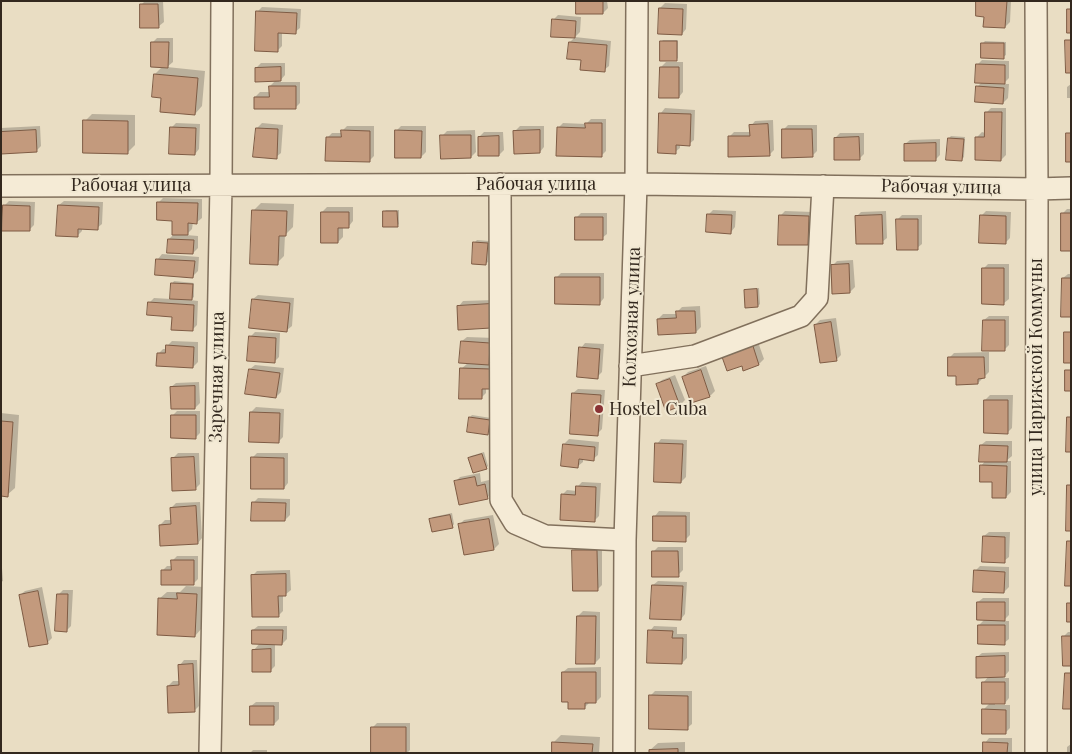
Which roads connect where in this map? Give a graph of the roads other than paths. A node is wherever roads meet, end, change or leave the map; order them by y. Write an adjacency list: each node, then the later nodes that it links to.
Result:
1 (222, 1): 6 (street, Заречная улица)
2 (637, 1): 5 (street, Колхозная улица)
3 (1036, 1): 10 (street, улица Парижской Коммуны)
4 (500, 184): 5 (street, Рабочая улица); 6 (street, Рабочая улица); 12 (street)
5 (636, 184): 8 (street, Рабочая улица); 11 (street, Колхозная улица)
6 (221, 185): 7 (street, Рабочая улица); 13 (street, Заречная улица)
7 (1, 186)
8 (823, 186): 10 (street, Рабочая улица); 11 (street)
9 (1071, 188): 10 (street, Рабочая улица)
10 (1037, 189): 15 (street, улица Парижской Коммуны)
11 (630, 366): 12 (street, Колхозная улица)
12 (625, 540): 14 (street, Колхозная улица)
13 (210, 753)
14 (624, 753)
15 (1036, 753)

